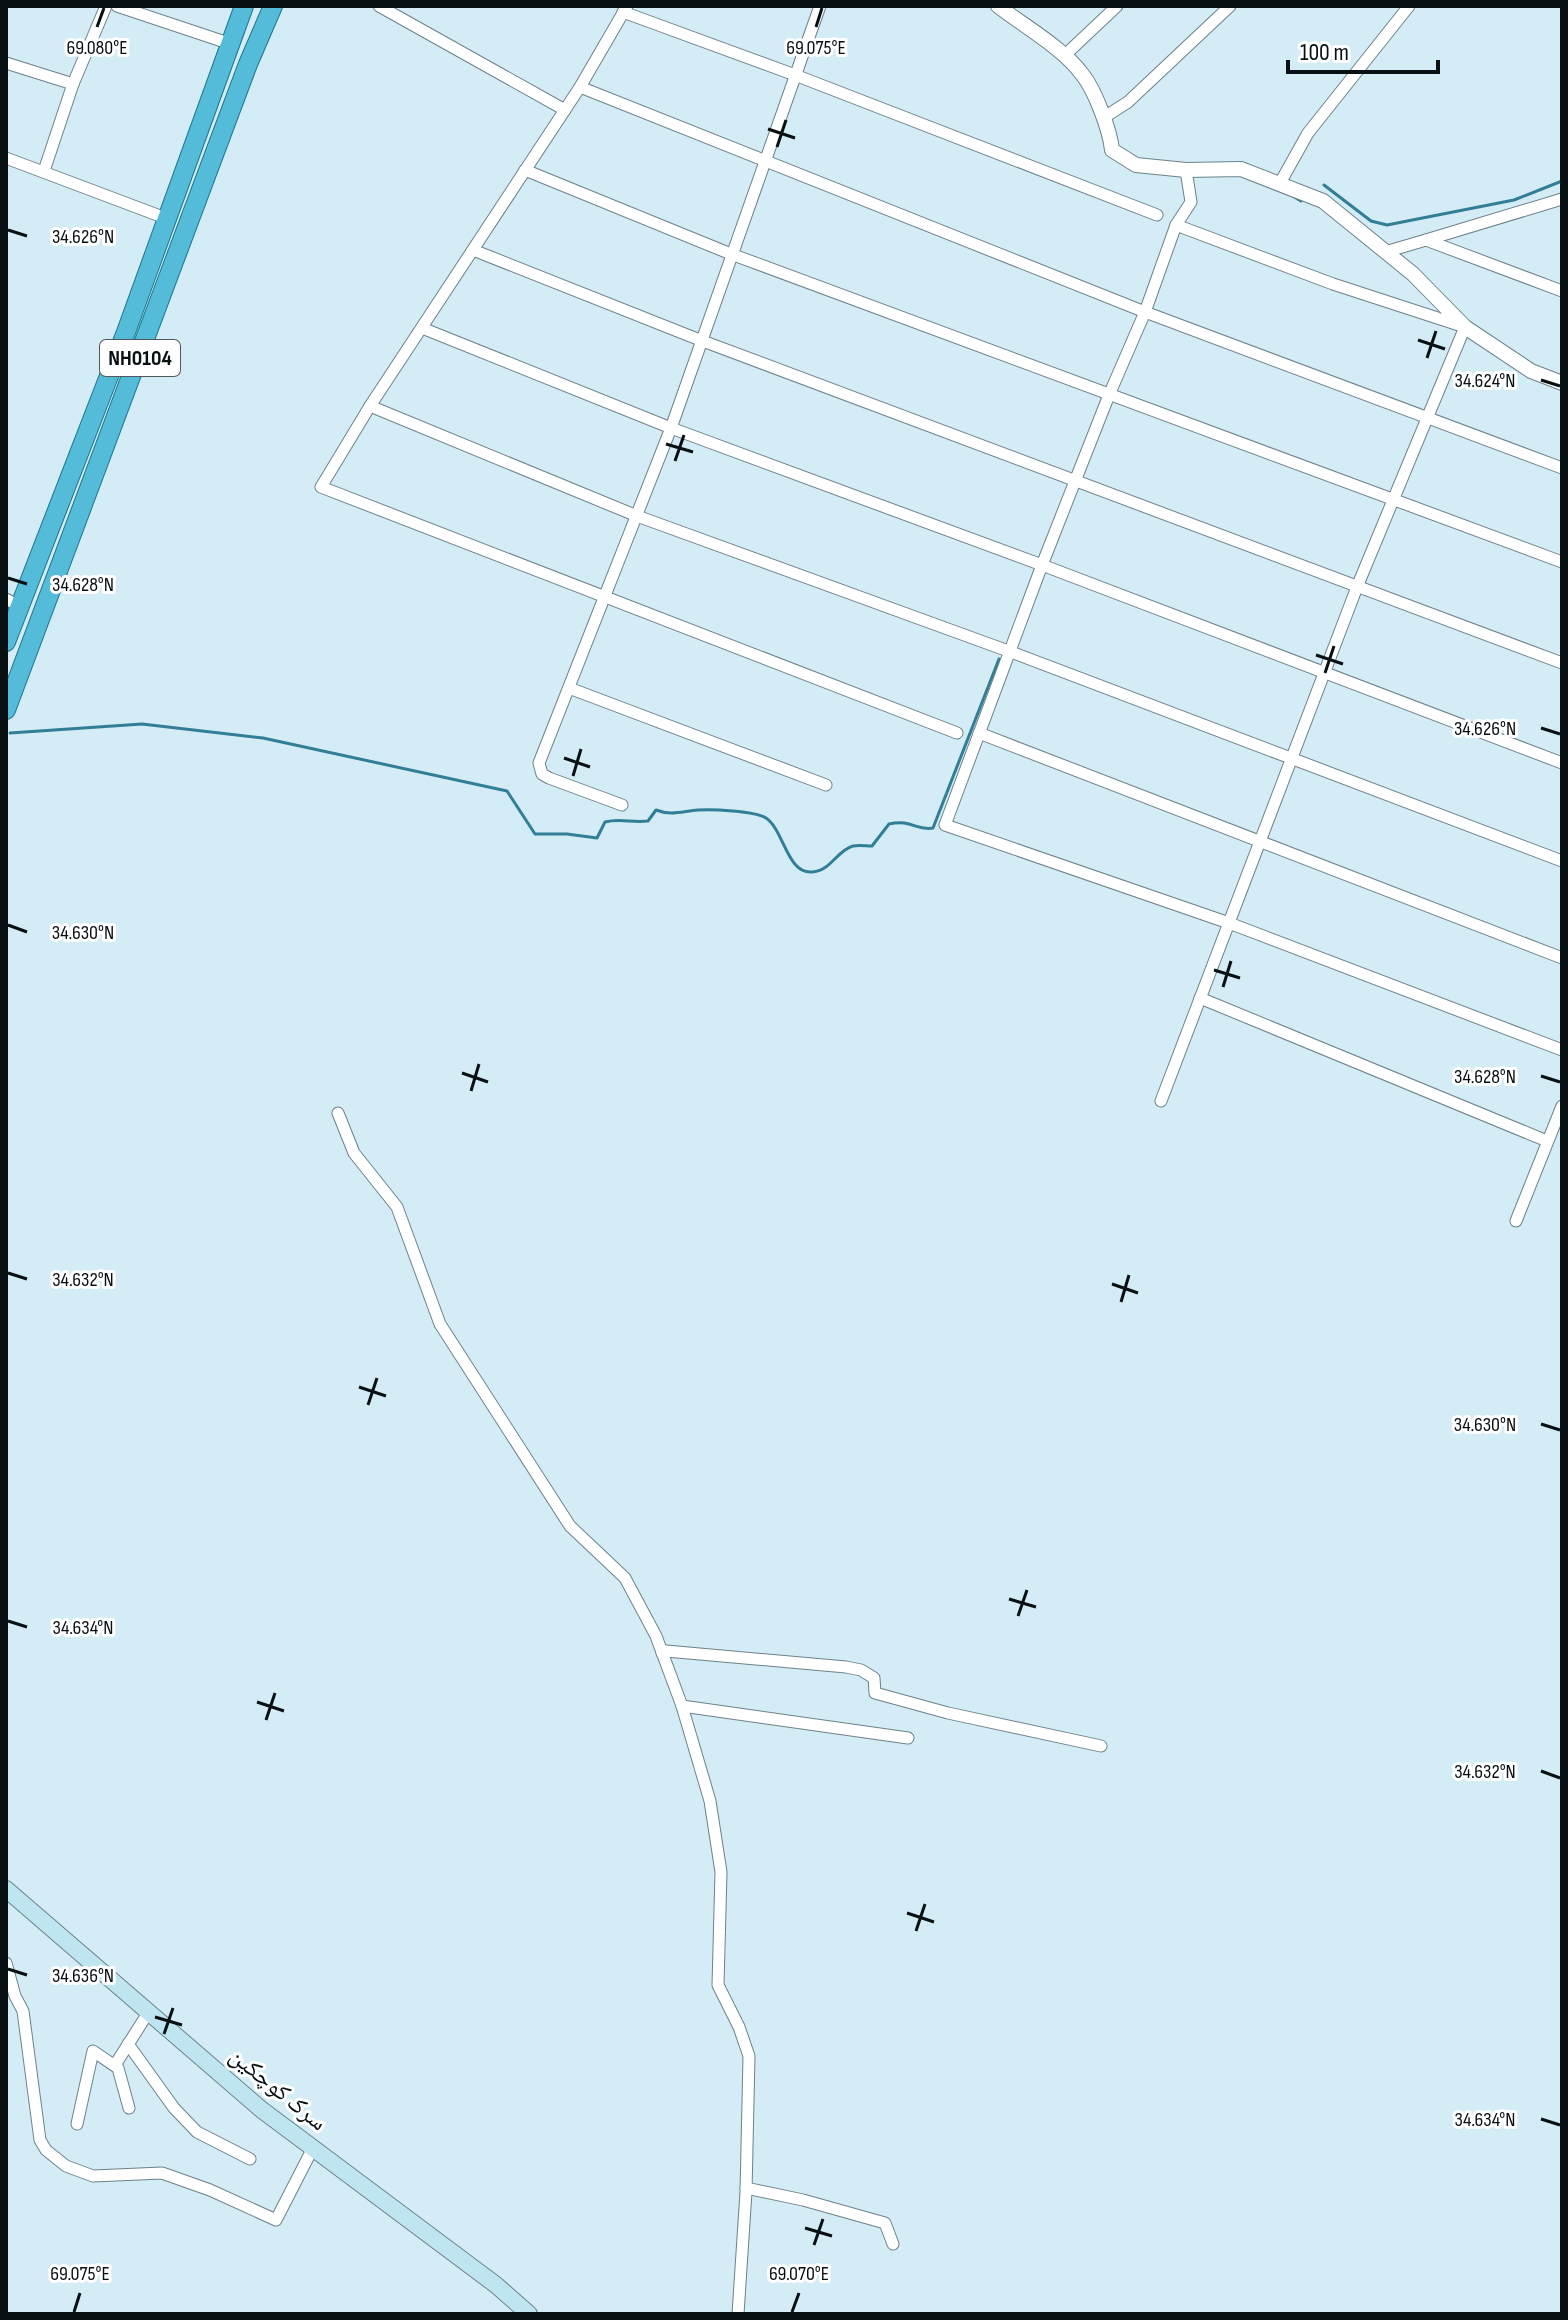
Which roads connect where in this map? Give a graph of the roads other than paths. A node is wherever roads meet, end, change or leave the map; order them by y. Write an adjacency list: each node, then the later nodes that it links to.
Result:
1 (106, 6): 16 (street)
2 (117, 6): 12 (street)
3 (244, 6): 12 (highway, NH0104)
4 (273, 6): 58 (highway, NH0104)
5 (379, 6): 18 (street)
6 (820, 6): 15 (street)
7 (998, 6): 13 (street)
8 (1230, 6): 19 (street)
9 (1409, 6): 25 (street)
10 (1112, 7): 13 (street)
11 (625, 9): 15 (street); 17 (street)
12 (228, 43): 28 (highway, NH0104)
13 (1064, 56): 19 (street)
14 (6, 63): 16 (street)
15 (795, 75): 21 (street); 27 (street)
16 (73, 84): 23 (street)
17 (580, 87): 18 (street); 21 (street)
18 (565, 110): 22 (street)
19 (1103, 118): 24 (street)
20 (6, 158): 23 (street)
21 (764, 161): 33 (street); 35 (street)
22 (525, 170): 31 (street); 33 (street)
23 (44, 171): 28 (street)
24 (1189, 183): 25 (street); 29 (street)
25 (1280, 183): 32 (street)
26 (1562, 199): 30 (street)
27 (1157, 215)
28 (168, 219): 52 (highway, NH0104)
29 (1176, 225): 35 (street); 36 (street)
30 (1426, 240): 32 (street); 34 (street)
31 (473, 250): 37 (street); 38 (street)
32 (1385, 252): 36 (street)
33 (731, 254): 38 (street); 40 (street)
34 (1562, 291)
35 (1145, 312): 40 (street); 42 (street)
36 (1465, 327): 39 (street); 42 (street)
37 (422, 328): 41 (street); 43 (street)
38 (700, 340): 43 (street); 45 (street)
39 (1562, 383)
40 (1109, 395): 45 (street); 46 (street)
41 (370, 406): 47 (street); 51 (street)
42 (1427, 419): 44 (street); 46 (street)
43 (671, 428): 47 (street); 49 (street)
44 (1562, 468)
45 (1076, 482): 49 (street); 50 (street)
46 (1393, 499): 48 (street); 50 (street)
47 (637, 516): 51 (street); 54 (street)
48 (1562, 562)
49 (1042, 565): 54 (street); 56 (street)
50 (1357, 587): 55 (street); 56 (street)
51 (603, 597): 57 (street); 59 (street)
52 (12, 602): 53 (highway, NH0104)
53 (6, 642)
54 (1011, 652): 60 (street); 61 (street)
55 (1562, 663)
56 (1325, 673): 61 (street); 62 (street)
57 (569, 688): 63 (street); 64 (street)
58 (6, 710)
59 (957, 733)
60 (979, 733): 65 (street); 67 (street)
61 (1291, 758): 65 (street); 66 (street)
62 (1562, 763)
63 (826, 785)
64 (622, 805)
65 (1260, 843): 67 (street); 68 (street)
66 (1562, 861)
67 (1229, 923): 69 (street); 70 (street)
68 (1562, 958)
69 (1200, 998): 71 (street); 74 (street)
70 (1562, 1050)
71 (1161, 1101)
72 (1562, 1106): 74 (street)
73 (338, 1113): 76 (street)
74 (1547, 1141): 75 (street)
75 (1516, 1221)
76 (662, 1653): 77 (street); 79 (street)
77 (682, 1706): 78 (street); 89 (street)
78 (908, 1738)
79 (1101, 1746)
80 (6, 1889): 82 (main road, سرک کوچکین)
81 (6, 1963): 87 (street)
82 (148, 2013): 83 (street); 87 (main road, سرک کوچکین)
83 (128, 2044): 84 (street); 88 (street)
84 (115, 2065): 85 (street); 86 (street)
85 (129, 2108)
86 (77, 2124)
87 (313, 2148): 91 (main road, سرک کوچکین)
88 (250, 2159)
89 (746, 2188): 90 (street); 92 (street)
90 (893, 2244)
91 (529, 2314)
92 (738, 2314)

